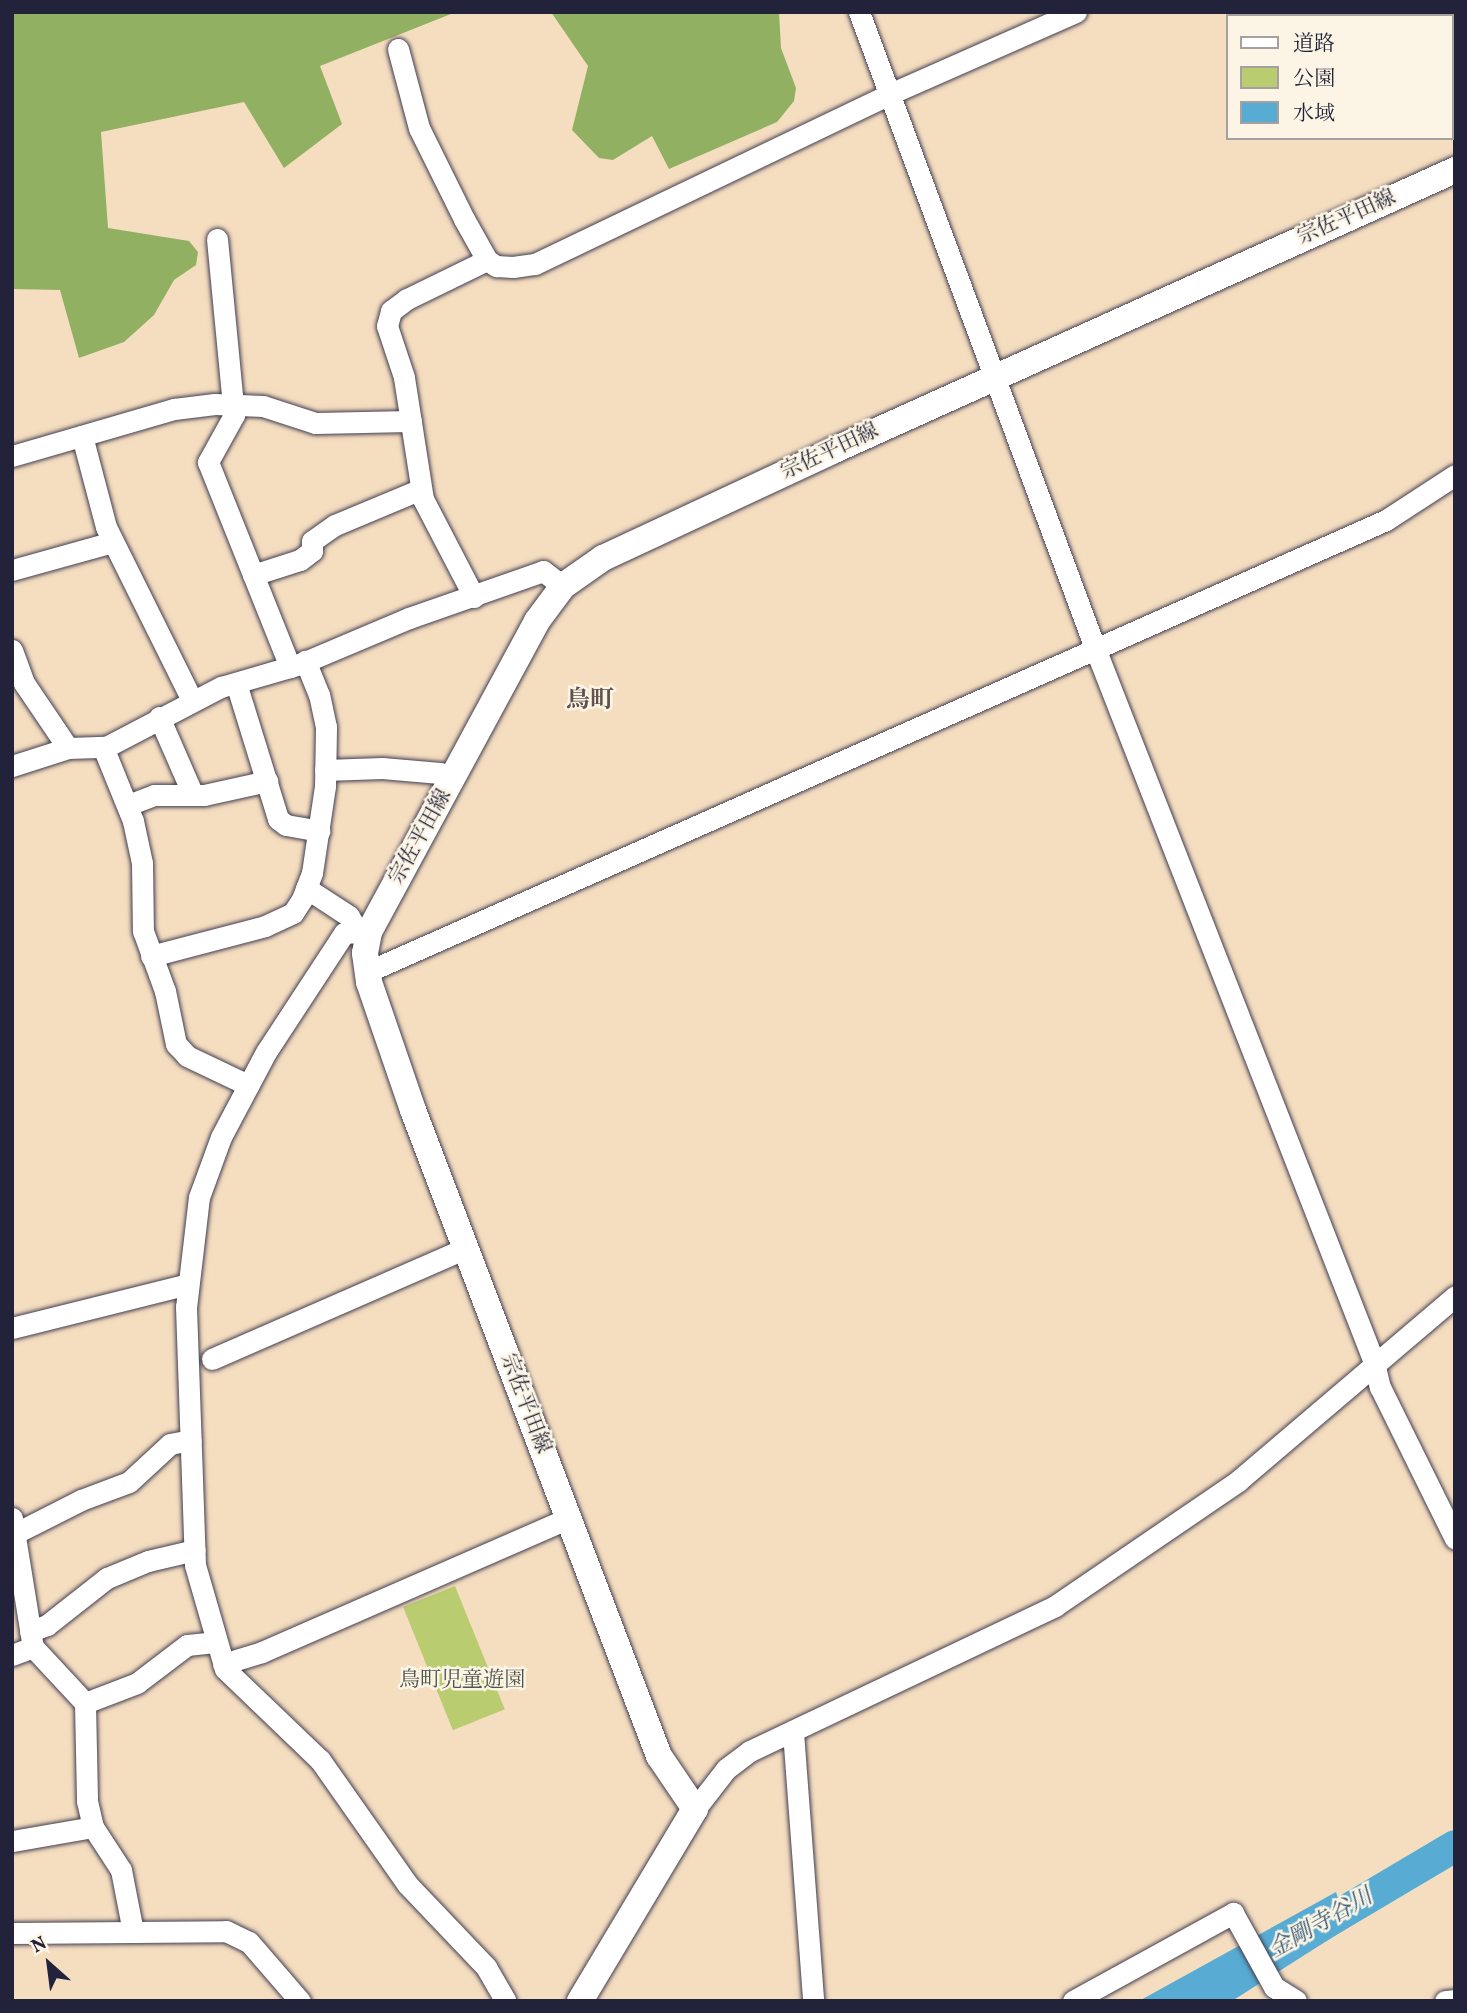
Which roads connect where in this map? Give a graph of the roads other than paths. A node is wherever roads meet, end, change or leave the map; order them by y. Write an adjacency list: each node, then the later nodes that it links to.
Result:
1 (859, 12): 4 (street)
2 (1076, 12): 4 (street)
3 (398, 49): 7 (street)
4 (892, 93): 7 (street); 8 (street)
5 (1455, 170): 8 (main road, 宗佐平田線)
6 (217, 239): 9 (street)
7 (487, 260): 10 (street)
8 (997, 375): 18 (main road, 宗佐平田線); 20 (street)
9 (234, 405): 10 (street); 11 (street); 17 (street)
10 (411, 421): 14 (street)
11 (82, 436): 12 (street); 15 (street)
12 (12, 456)
13 (1455, 475): 20 (street)
14 (421, 489): 17 (street); 19 (street)
15 (113, 542): 16 (street); 24 (street)
16 (12, 570)
17 (253, 575): 22 (street)
18 (563, 586): 19 (street); 30 (main road, 宗佐平田線)
19 (474, 597): 22 (street)
20 (1095, 648): 38 (street); 45 (street)
21 (12, 650): 27 (street)
22 (297, 664): 23 (street); 29 (street)
23 (236, 683): 24 (street); 31 (street)
24 (192, 700): 25 (street)
25 (159, 717): 26 (street); 32 (street)
26 (103, 747): 27 (street); 33 (street)
27 (68, 748): 28 (street)
28 (12, 766)
29 (325, 770): 30 (street); 34 (street)
30 (452, 779): 36 (main road, 宗佐平田線)
31 (267, 781): 32 (street); 34 (street)
32 (193, 795): 33 (street)
33 (128, 805): 37 (street)
34 (318, 831): 35 (street)
35 (306, 888): 36 (street); 37 (street)
36 (364, 932): 38 (main road, 宗佐平田線); 39 (street)
37 (151, 956): 39 (street)
38 (368, 971): 40 (main road, 宗佐平田線)
39 (248, 1085): 41 (street)
40 (466, 1248): 44 (street); 47 (main road, 宗佐平田線)
41 (188, 1284): 43 (street); 46 (street)
42 (1455, 1297): 45 (street)
43 (12, 1328)
44 (212, 1359)
45 (1374, 1362): 49 (street); 56 (street)
46 (191, 1440): 48 (street); 50 (street)
47 (568, 1518): 54 (street); 57 (main road, 宗佐平田線)
48 (13, 1526): 51 (street)
49 (1455, 1538)
50 (195, 1550): 51 (street); 52 (street)
51 (32, 1639): 53 (street); 55 (street)
52 (215, 1642): 54 (street); 55 (street)
53 (12, 1655)
54 (223, 1664): 64 (street)
55 (85, 1703): 58 (street)
56 (793, 1732): 57 (street); 66 (street)
57 (695, 1809): 65 (main road)
58 (93, 1827): 59 (street); 60 (street)
59 (12, 1841)
60 (133, 1932): 61 (street); 63 (street)
61 (12, 1933)
62 (1455, 2000): 69 (street)
63 (300, 2001)
64 (506, 2001)
65 (580, 2001)
66 (813, 2001)
67 (1073, 2001): 68 (street)
68 (1296, 2001)
69 (1445, 2001)

